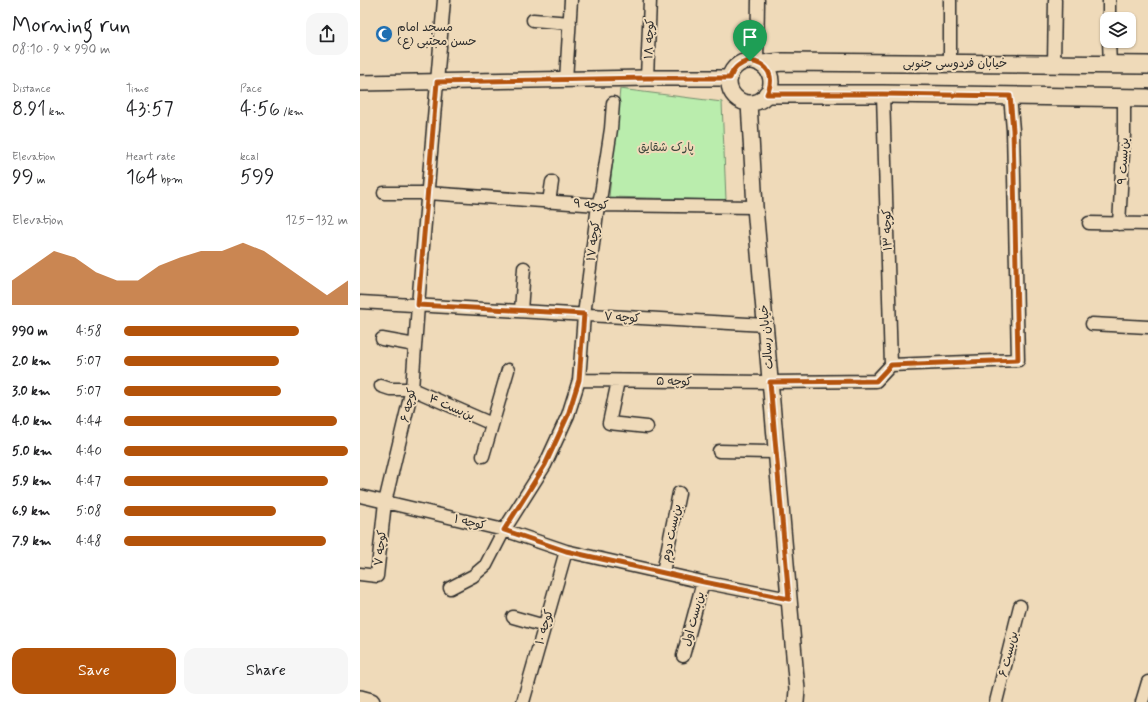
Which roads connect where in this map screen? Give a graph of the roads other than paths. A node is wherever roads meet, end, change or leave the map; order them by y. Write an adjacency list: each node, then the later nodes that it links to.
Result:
1 (444, 0): 20 (street, کوچه ۶)
2 (571, 0): 10 (street)
3 (650, 0): 17 (street, کوچه ۱۸)
4 (758, 0): 12 (street)
5 (950, 0): 13 (street)
6 (1055, 0): 14 (street)
7 (1109, 0): 8 (street)
8 (1109, 12)
9 (533, 20): 10 (street)
10 (570, 23): 19 (street)
11 (1109, 48): 15 (street)
12 (760, 63): 13 (main road, خیابان فردوسی جنوبی); 18 (street); 22 (street)
13 (950, 63): 14 (main road, خیابان فردوسی جنوبی)
14 (1054, 64): 15 (main road, خیابان فردوسی جنوبی)
15 (1110, 65): 16 (main road, خیابان فردوسی جنوبی)
16 (1148, 65)
17 (647, 78): 18 (street); 19 (street)
18 (730, 78): 27 (street)
19 (566, 80): 20 (street)
20 (437, 82): 21 (street); 31 (street, کوچه ۶)
21 (360, 83)
22 (767, 94): 23 (main road); 27 (street)
23 (883, 94): 24 (main road); 48 (street, کوچه ۱۳)
24 (1010, 96): 25 (main road); 48 (street)
25 (1124, 97): 26 (main road); 36 (street, بن‌بست ۹)
26 (1148, 98)
27 (749, 103): 34 (street, خیابان رسالت)
28 (613, 104): 33 (street, کوچه ۱۷)
29 (552, 182): 32 (street)
30 (384, 193): 31 (street)
31 (428, 193): 32 (street, کوچه ۹); 40 (street, کوچه ۶)
32 (549, 202): 33 (street, کوچه ۹)
33 (598, 205): 34 (street, کوچه ۹); 42 (street, کوچه ۱۷)
34 (754, 206): 44 (street, خیابان رسالت)
35 (1089, 223): 36 (street)
36 (1119, 224): 37 (street)
37 (1148, 224)
38 (524, 268): 41 (street)
39 (360, 302): 40 (street, کوچه ۷)
40 (418, 305): 41 (street, کوچه ۷); 47 (street, کوچه ۶)
41 (521, 311): 42 (street, کوچه ۷)
42 (584, 314): 44 (street, کوچه ۷); 50 (street, کوچه ۱۷)
43 (1092, 324): 45 (street)
44 (765, 325): 52 (street, خیابان رسالت)
45 (1148, 327)
46 (382, 339): 47 (street)
47 (415, 345): 54 (street, کوچه ۶)
48 (891, 365): 52 (street, کوچه ۵)
49 (508, 370): 55 (street)
50 (579, 380): 51 (street, کوچه ۵); 63 (street, کوچه ۱۷)
51 (618, 381): 52 (street, کوچه ۵); 56 (street)
52 (770, 382): 58 (street, خیابان رسالت)
53 (381, 386): 54 (street)
54 (412, 389): 55 (street, بن‌بست ۴); 62 (street, کوچه ۶)
55 (492, 424): 59 (street)
56 (647, 427)
57 (719, 451): 58 (street)
58 (776, 452): 69 (street, خیابان رسالت)
59 (483, 456)
60 (679, 493): 65 (street, بن‌بست دوم)
61 (360, 496): 62 (street, کوچه ۱)
62 (385, 502): 63 (street, کوچه ۱); 66 (street, کوچه ۷)
63 (504, 530): 64 (street, کوچه ۱); 68 (street, کوچه ۱۷)
64 (566, 551): 65 (street, کوچه ۱); 72 (street, کوچه ۱۰)
65 (663, 572): 67 (street, کوچه ۱)
66 (360, 574)
67 (704, 582): 69 (street, کوچه ۱); 73 (street, بن‌بست اول)
68 (450, 588)
69 (789, 599): 75 (street, خیابان رسالت)
70 (1020, 606): 79 (street, بن‌بست ۶)
71 (512, 617): 72 (street)
72 (545, 626): 78 (street, کوچه ۱۰)
73 (683, 656)
74 (1148, 682): 80 (street)
75 (798, 698)
76 (360, 699): 77 (main road)
77 (371, 702)
78 (523, 702)
79 (996, 702)
80 (1142, 702)

